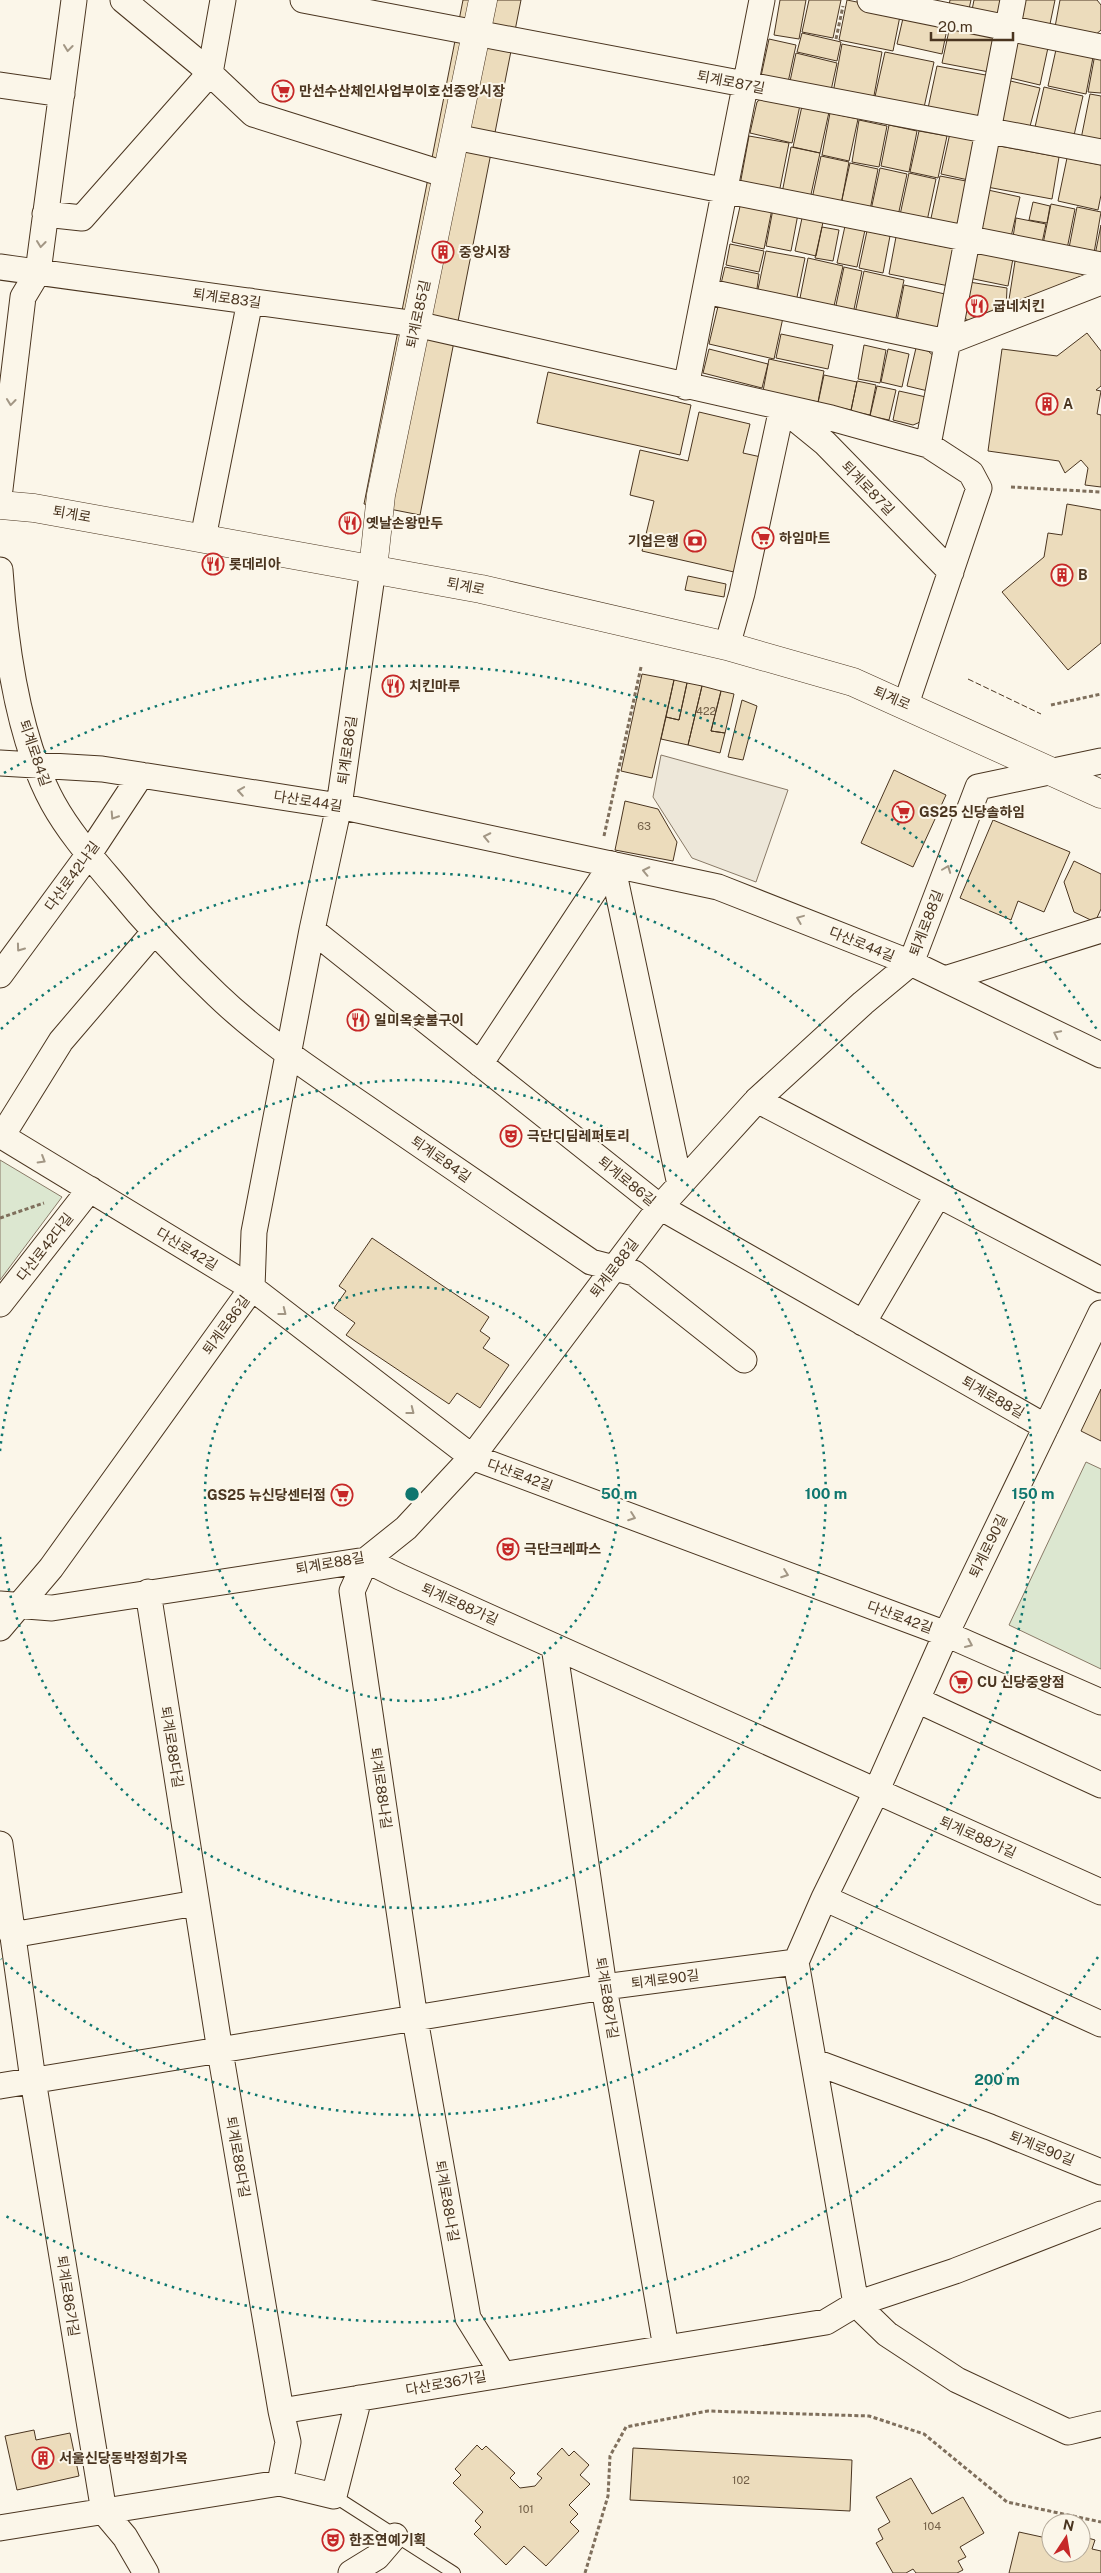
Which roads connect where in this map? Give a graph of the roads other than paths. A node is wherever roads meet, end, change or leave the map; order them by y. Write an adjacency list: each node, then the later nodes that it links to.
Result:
1 (74, 0): 15 (street, one-way to 15)
2 (123, 0): 12 (street)
3 (223, 0): 12 (street)
4 (303, 0): 10 (street)
5 (483, 0): 10 (main road, 퇴계로85길)
6 (762, 0): 14 (street)
7 (870, 0): 9 (street)
8 (1013, 0): 9 (street)
9 (1007, 28): 11 (street); 16 (street)
10 (476, 32): 14 (street, 퇴계로87길); 17 (main road, 퇴계로85길)
11 (1101, 47)
12 (210, 73): 19 (street); 21 (street)
13 (0, 85): 15 (street)
14 (745, 85): 16 (street, 퇴계로87길); 20 (street)
15 (62, 94): 21 (street)
16 (987, 130): 18 (street, 퇴계로87길); 22 (street)
17 (455, 137): 19 (main road, 퇴계로85길); 20 (street)
18 (1101, 152)
19 (447, 175): 29 (main road, 퇴계로85길)
20 (725, 190): 22 (street); 27 (street)
21 (45, 214): 25 (street, one-way to 25)
22 (967, 237): 23 (street); 30 (street)
23 (1101, 265)
24 (0, 267): 25 (street, 퇴계로83길)
25 (38, 272): 28 (street, 퇴계로83길); 34 (street, one-way to 34)
26 (1101, 282): 30 (street)
27 (705, 291): 30 (street); 31 (street)
28 (250, 302): 29 (street, 퇴계로83길); 36 (street)
29 (416, 324): 31 (street, 퇴계로87길); 37 (main road, 퇴계로85길)
30 (947, 342): 33 (street)
31 (686, 386): 32 (street, 퇴계로87길)
32 (782, 408): 33 (street, 퇴계로87길); 39 (street, 퇴계로87길); 40 (street)
33 (928, 445): 39 (street, 퇴계로87길)
34 (0, 489)
35 (0, 505): 36 (main road, 퇴계로)
36 (203, 538): 37 (main road, 퇴계로)
37 (373, 568): 40 (main road, 퇴계로); 48 (street, 퇴계로86길)
38 (0, 570): 44 (street, 퇴계로84길)
39 (951, 572): 41 (street, 퇴계로87길)
40 (726, 646): 41 (main road, 퇴계로)
41 (906, 704): 45 (main road, 퇴계로)
42 (1101, 760): 45 (street)
43 (0, 763): 44 (street, 다산로44길)
44 (36, 766): 46 (street, 다산로44길); 49 (street, 퇴계로84길)
45 (1050, 771): 47 (main road, 퇴계로); 54 (street, 퇴계로88길, one-way to 45)
46 (141, 775): 48 (street, 다산로44길, one-way to 46); 49 (street, 다산로42나길, one-way to 49)
47 (1101, 794)
48 (339, 806): 50 (street, 다산로44길, one-way to 48); 51 (street, 퇴계로86길)
49 (89, 854): 53 (street, 퇴계로84길); 55 (street, 다산로42나길, one-way to 55)
50 (605, 862): 54 (street, 다산로44길, one-way to 50); 59 (street); 62 (street)
51 (312, 930): 57 (street, 퇴계로86길); 59 (street, 퇴계로86길)
52 (1101, 930): 56 (street)
53 (155, 931): 57 (street, 퇴계로84길); 61 (street)
54 (911, 963): 56 (street, 다산로44길); 60 (street, 퇴계로88길)
55 (0, 975)
56 (945, 979): 58 (street, 다산로44길, one-way to 56)
57 (288, 1054): 66 (street, 퇴계로84길); 68 (street, 퇴계로86길)
58 (1101, 1055)
59 (480, 1064): 65 (street, 퇴계로86길)
60 (757, 1100): 62 (street, 퇴계로88길); 64 (street)
61 (1, 1135): 63 (street, 다산로42길, one-way to 63)
62 (680, 1185): 65 (street, 퇴계로88길)
63 (90, 1189): 68 (street, 다산로42길); 69 (street, 다산로42다길)
64 (938, 1194): 67 (street); 71 (street)
65 (660, 1207): 66 (street, 퇴계로88길); 71 (street, 퇴계로88길)
66 (614, 1268): 72 (street, 퇴계로84길); 74 (street, 퇴계로88길)
67 (1101, 1280)
68 (252, 1288): 74 (street, 다산로42길, one-way to 74); 77 (street, 퇴계로86길)
69 (0, 1304)
70 (1101, 1313): 73 (street, 퇴계로90길)
71 (863, 1323): 73 (street, 퇴계로88길)
72 (744, 1360)
73 (1046, 1427): 79 (street, 퇴계로90길)
74 (472, 1458): 75 (street, 퇴계로88길); 79 (street, 다산로42길, one-way to 79)
75 (366, 1560): 76 (street, 퇴계로88길); 80 (street, 퇴계로88가길); 92 (street, 퇴계로88나길)
76 (148, 1592): 77 (street, 퇴계로88길); 88 (street, 퇴계로88다길)
77 (9, 1605): 78 (street, 퇴계로86길)
78 (0, 1628)
79 (946, 1634): 81 (street, 퇴계로90길); 82 (street, 다산로42길, one-way to 82)
80 (554, 1646): 84 (street, 퇴계로88가길); 91 (street, 퇴계로88가길)
81 (917, 1700): 83 (street); 84 (street, 퇴계로90길)
82 (1101, 1702)
83 (1101, 1785)
84 (876, 1792): 86 (street, 퇴계로88가길); 87 (street, 퇴계로90길)
85 (0, 1844): 89 (street, 퇴계로86가길)
86 (1101, 1892)
87 (824, 1898): 90 (street, 퇴계로90길); 93 (street)
88 (196, 1903): 89 (street); 94 (street, 퇴계로88다길)
89 (12, 1935): 96 (street, 퇴계로86가길)
90 (796, 1962): 91 (street, 퇴계로90길); 95 (street)
91 (604, 1987): 92 (street, 퇴계로90길); 101 (street, 퇴계로88가길)
92 (415, 2020): 94 (street); 102 (street, 퇴계로88나길)
93 (1101, 2024)
94 (220, 2051): 96 (street); 104 (street, 퇴계로88다길)
95 (815, 2062): 98 (street, 퇴계로90길); 100 (street)
96 (33, 2080): 97 (street); 108 (street, 퇴계로86가길)
97 (0, 2086)
98 (1101, 2172)
99 (1101, 2214): 100 (street)
100 (856, 2304): 101 (street, 다산로36가길); 105 (street)
101 (666, 2348): 102 (street, 다산로36가길)
102 (502, 2373): 103 (street, 다산로36가길)
103 (359, 2398): 104 (street, 다산로36가길); 107 (street)
104 (281, 2411): 106 (street)
105 (1101, 2424)
106 (280, 2483): 107 (street); 108 (street)
107 (334, 2496): 110 (lane)
108 (104, 2512): 109 (street); 111 (street)
109 (0, 2528)
110 (395, 2536): 112 (street); 113 (lane)
111 (146, 2573)
112 (351, 2573)
113 (454, 2573)

